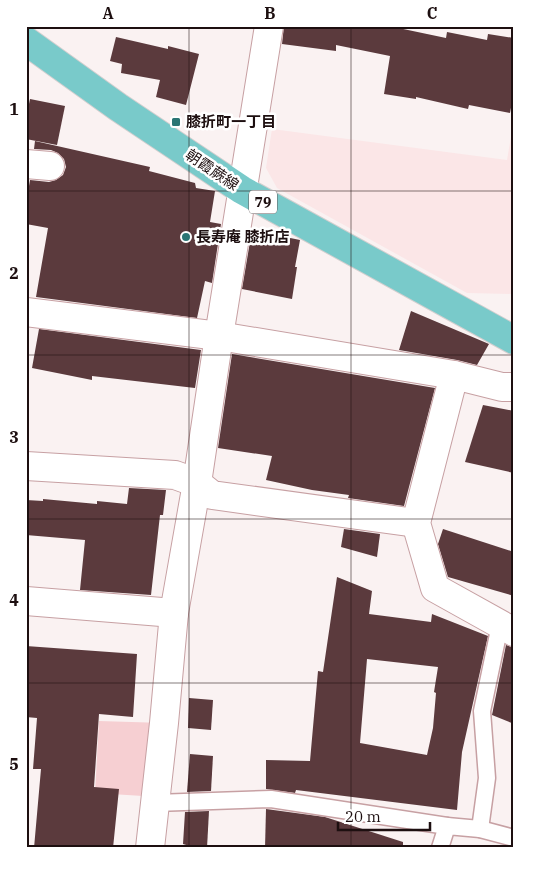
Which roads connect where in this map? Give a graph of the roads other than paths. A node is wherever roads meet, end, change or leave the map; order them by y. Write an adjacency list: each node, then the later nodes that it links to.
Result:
1 (269, 26): 3 (street)
2 (26, 43): 3 (main road, 朝霞蕨線 / 79)
3 (242, 190): 5 (street); 6 (main road, 朝霞蕨線 / 79)
4 (26, 312): 5 (street)
5 (219, 336): 7 (street); 10 (street)
6 (514, 340)
7 (454, 375): 8 (street); 11 (street)
8 (514, 387)
9 (26, 466): 10 (street)
10 (197, 483): 11 (street); 13 (street)
11 (416, 523): 14 (street)
12 (26, 602): 13 (street)
13 (174, 613): 15 (street)
14 (507, 629): 17 (lane)
15 (156, 803): 16 (lane); 19 (street)
16 (447, 826): 17 (lane); 20 (lane)
17 (480, 829): 18 (lane)
18 (514, 838)
19 (150, 848)
20 (440, 848)

